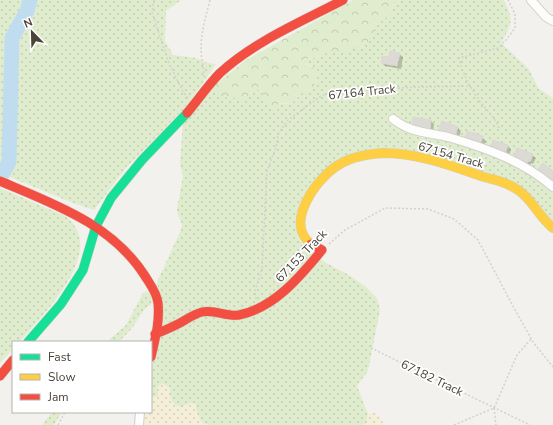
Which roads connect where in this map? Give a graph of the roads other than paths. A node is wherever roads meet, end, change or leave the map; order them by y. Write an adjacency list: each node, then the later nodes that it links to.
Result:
1 (343, 0): 7 (street)
2 (531, 0): 3 (street)
3 (553, 21)
4 (393, 119): 6 (street)
5 (0, 182): 7 (street)
6 (553, 187)
7 (96, 226): 10 (street); 11 (street)
8 (553, 228): 9 (street, 67154 Track)
9 (322, 250): 10 (street, 67153 Track)
10 (155, 334): 12 (street)
11 (29, 341)
12 (152, 351)
13 (12, 361): 14 (street)
14 (0, 376)
15 (140, 413): 16 (street)
16 (139, 425)

